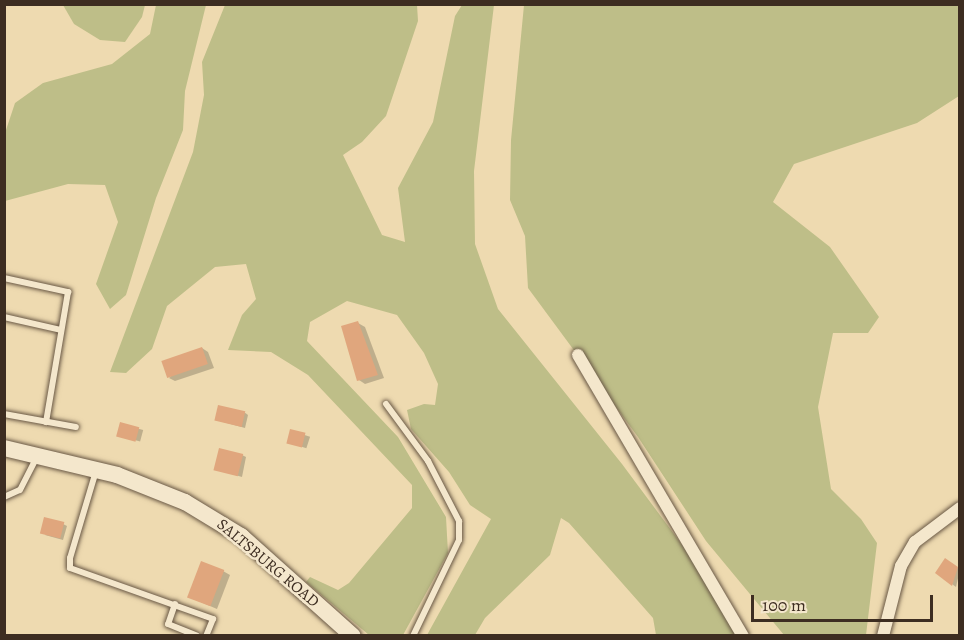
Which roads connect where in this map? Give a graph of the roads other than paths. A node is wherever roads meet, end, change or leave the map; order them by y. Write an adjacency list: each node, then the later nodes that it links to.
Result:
1 (4, 278): 3 (lane)
2 (4, 317): 3 (lane)
3 (61, 330): 7 (lane)
4 (578, 355): 19 (street)
5 (386, 404): 18 (lane)
6 (4, 414): 7 (lane)
7 (46, 422): 8 (lane)
8 (76, 427)
9 (4, 448): 10 (main road, SALTSBURG ROAD)
10 (37, 456): 11 (main road, SALTSBURG ROAD); 12 (lane)
11 (96, 470): 14 (lane); 17 (main road, SALTSBURG ROAD)
12 (4, 497)
13 (960, 508): 20 (street)
14 (175, 604): 15 (lane); 16 (lane)
15 (197, 636)
16 (206, 636)
17 (353, 636)
18 (413, 636)
19 (744, 636)
20 (883, 636)

